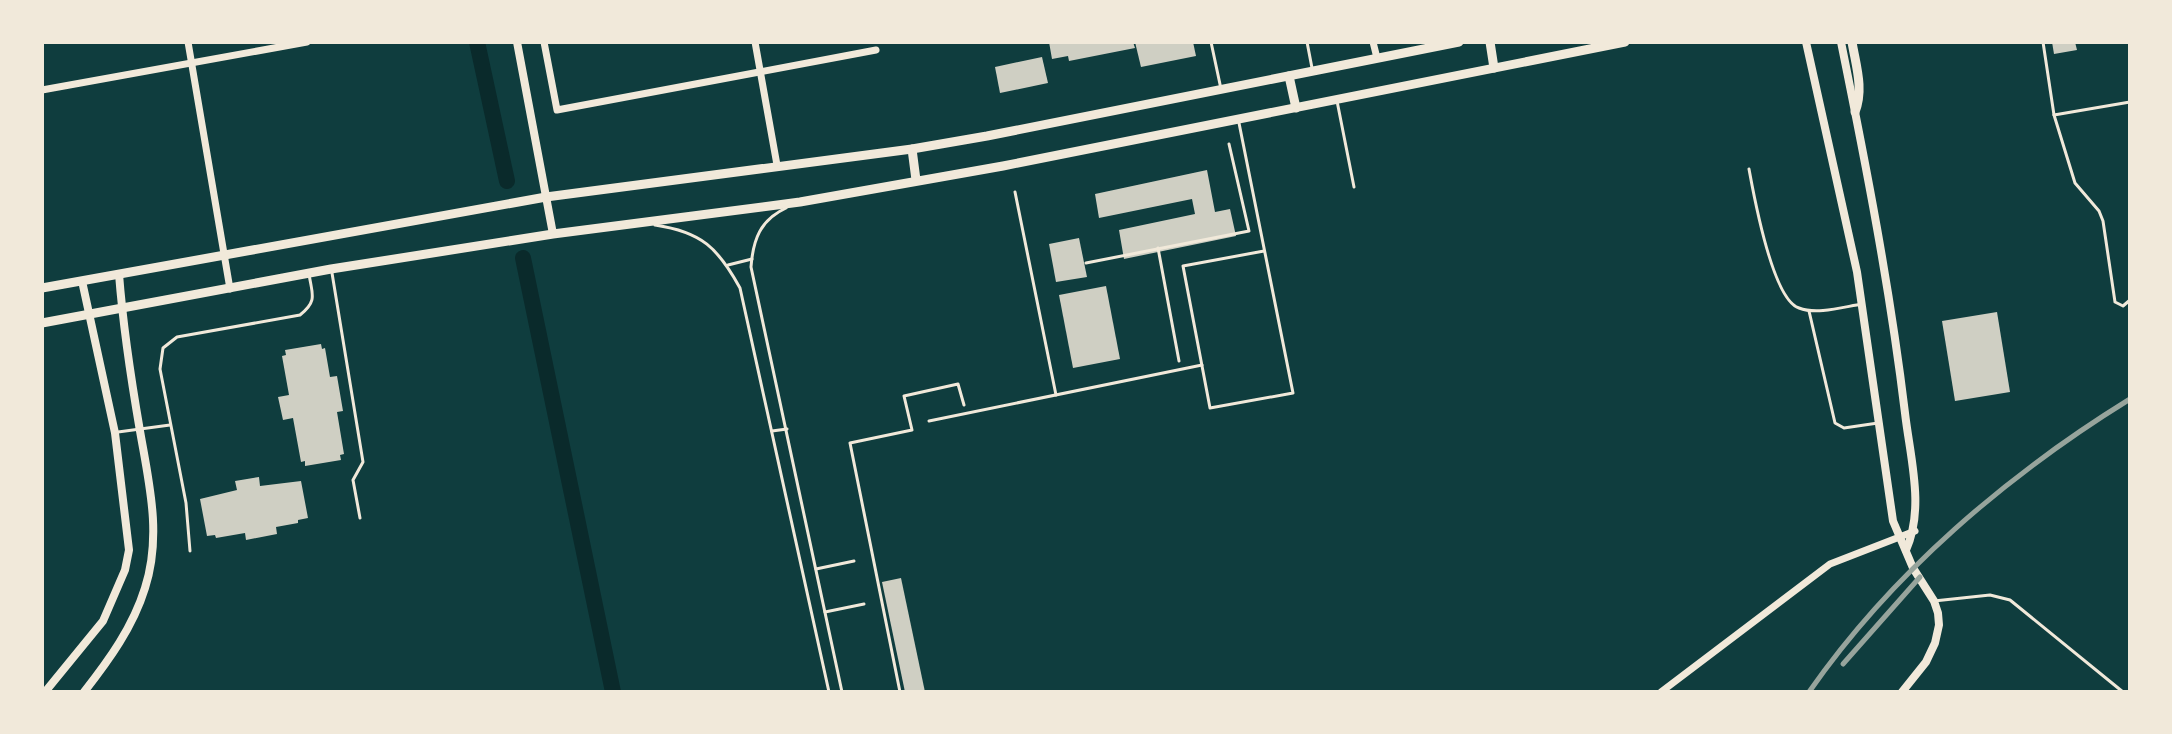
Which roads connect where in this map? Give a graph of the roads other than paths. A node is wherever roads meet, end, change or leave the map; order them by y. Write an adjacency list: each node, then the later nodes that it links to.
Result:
1 (188, 42): 19 (street)
2 (307, 42): 19 (street)
3 (517, 42): 38 (street)
4 (544, 42): 22 (street)
5 (755, 42): 22 (street)
6 (1211, 42): 24 (lane)
7 (1307, 42): 21 (lane)
8 (1373, 42): 18 (street)
9 (1459, 42): 16 (main road)
10 (1490, 42): 20 (main road)
11 (1625, 42): 20 (main road)
12 (1806, 42): 53 (street)
13 (1841, 42): 29 (street)
14 (1852, 42): 29 (main road)
15 (2043, 42): 30 (lane)
16 (1411, 47): 18 (main road)
17 (876, 50): 22 (street)
18 (1377, 58): 21 (main road)
19 (191, 63): 25 (street); 43 (street)
20 (1494, 68): 26 (main road)
21 (1312, 71): 23 (main road)
22 (760, 72): 33 (street)
23 (1289, 76): 24 (main road); 28 (main road)
24 (1222, 89): 32 (main road)
25 (42, 90)
26 (1337, 99): 28 (main road); 36 (lane)
27 (2130, 102): 30 (lane)
28 (1296, 108): 31 (main road)
29 (1855, 112): 68 (street)
30 (2054, 115): 52 (lane)
31 (1238, 119): 35 (main road); 42 (lane)
32 (912, 149): 33 (main road); 35 (main road)
33 (777, 165): 38 (main road)
34 (1749, 169): 55 (lane)
35 (916, 180): 39 (main road)
36 (1354, 187)
37 (1015, 192): 59 (lane)
38 (546, 197): 41 (street); 43 (main road)
39 (800, 202): 40 (main road); 44 (lane)
40 (635, 222): 41 (main road); 45 (lane)
41 (553, 234): 46 (main road)
42 (1264, 251): 58 (lane); 58 (lane)
43 (224, 255): 47 (main road); 51 (street)
44 (752, 259): 45 (lane); 64 (lane)
45 (728, 265): 65 (lane)
46 (331, 269): 48 (main road); 67 (lane)
47 (119, 274): 49 (main road); 54 (street)
48 (309, 274): 51 (main road); 62 (lane)
49 (82, 281): 50 (main road); 56 (street)
50 (42, 288)
51 (230, 289): 54 (main road)
52 (2130, 300)
53 (1862, 304): 55 (lane); 61 (street)
54 (122, 309): 56 (main road); 63 (street)
55 (1809, 311): 61 (lane)
56 (87, 314): 57 (main road); 66 (street)
57 (42, 323)
58 (1202, 365): 59 (lane)
59 (1056, 395): 60 (lane)
60 (929, 421)
61 (1878, 423): 69 (street)
62 (172, 425): 63 (lane); 71 (lane)
63 (139, 429): 66 (lane); 78 (street)
64 (787, 429): 65 (lane); 73 (lane)
65 (772, 431): 79 (lane)
66 (115, 433): 77 (street)
67 (360, 518)
68 (1915, 531): 69 (street); 70 (street)
69 (1898, 536): 70 (street); 81 (street)
70 (1906, 550): 74 (street)
71 (190, 551)
72 (854, 561): 73 (lane)
73 (816, 569): 76 (lane)
74 (1934, 601): 82 (street); 83 (lane)
75 (864, 604): 76 (lane)
76 (825, 612): 80 (lane)
77 (45, 692)
78 (84, 692)
79 (829, 692)
80 (842, 692)
81 (1661, 692)
82 (1902, 692)
83 (2123, 692)

